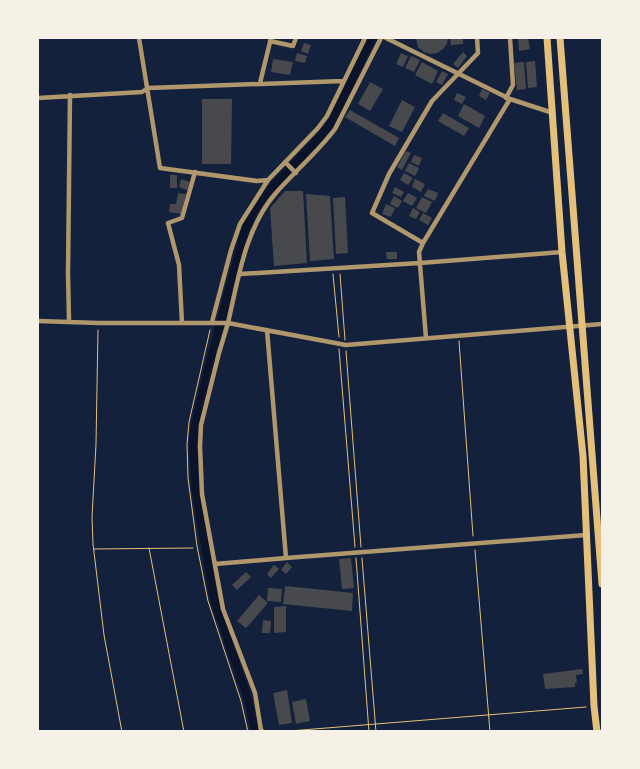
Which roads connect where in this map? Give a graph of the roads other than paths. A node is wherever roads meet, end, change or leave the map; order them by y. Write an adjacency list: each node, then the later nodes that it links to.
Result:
1 (138, 38): 14 (street)
2 (296, 38): 10 (street)
3 (365, 38): 12 (street)
4 (381, 38): 21 (street)
5 (386, 38): 11 (street)
6 (477, 38): 11 (street)
7 (510, 38): 17 (street)
8 (547, 38): 18 (highway)
9 (560, 38): 33 (highway)
10 (270, 39): 13 (street)
11 (459, 74): 17 (street); 23 (street)
12 (343, 81): 13 (street); 19 (street)
13 (260, 83): 14 (street)
14 (148, 88): 15 (street); 20 (street)
15 (70, 95): 16 (street); 28 (street)
16 (38, 98)
17 (508, 98): 18 (street); 23 (street)
18 (553, 113): 24 (highway)
19 (285, 162): 21 (street); 22 (street)
20 (195, 172): 22 (street); 30 (street)
21 (296, 173): 26 (street)
22 (268, 180): 29 (street)
23 (423, 243): 25 (street)
24 (562, 252): 25 (street); 34 (highway)
25 (420, 264): 26 (street); 36 (street)
26 (240, 274): 31 (street)
27 (38, 321): 28 (street)
28 (69, 321): 30 (street)
29 (212, 322): 30 (street); 31 (street)
30 (182, 323)
31 (228, 323): 35 (street); 40 (street)
32 (602, 324): 33 (street)
33 (583, 326): 34 (street); 37 (highway)
34 (571, 328): 36 (street); 38 (highway)
35 (267, 330): 36 (street); 39 (street)
36 (426, 338)
37 (600, 533): 41 (highway)
38 (586, 535): 39 (street); 43 (highway)
39 (286, 558): 40 (street)
40 (215, 564): 42 (street)
41 (602, 584)
42 (264, 732)
43 (597, 732)

